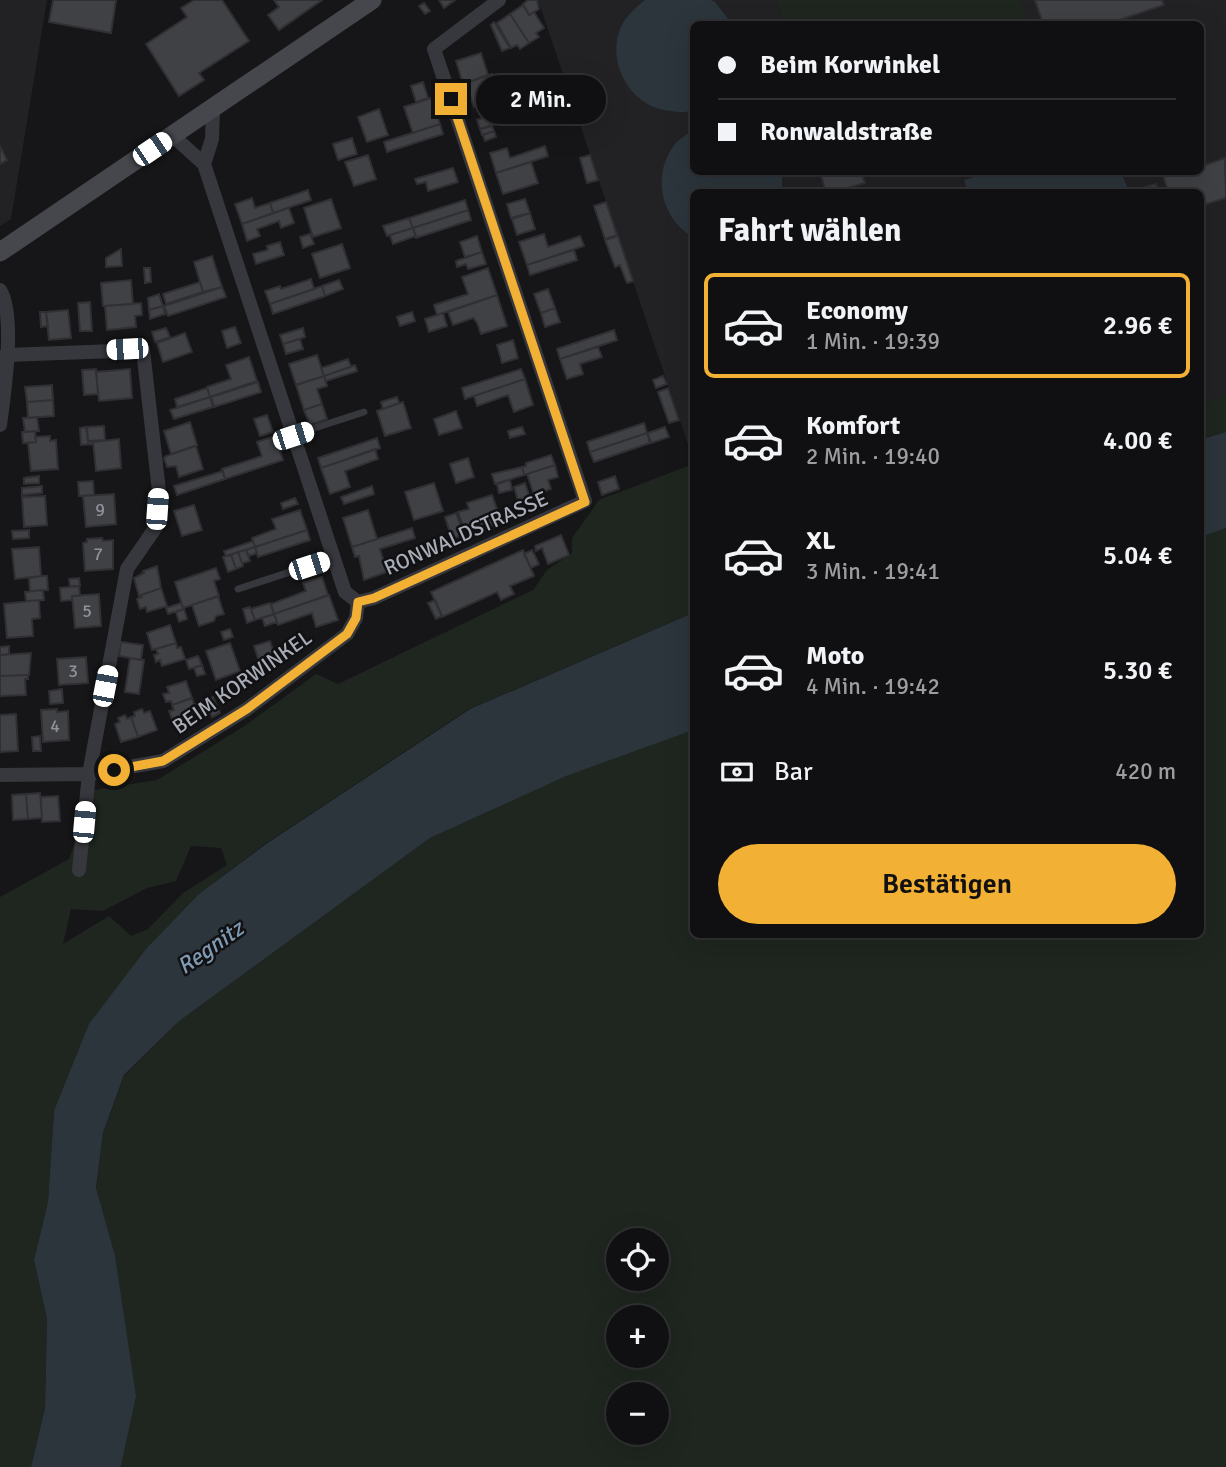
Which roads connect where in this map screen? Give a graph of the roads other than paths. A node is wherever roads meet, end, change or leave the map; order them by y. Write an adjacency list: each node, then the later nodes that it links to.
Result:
1 (372, 0): 3 (main road)
2 (499, 0): 14 (street, RONWALDSTRASSE)
3 (213, 109): 4 (main road); 5 (street)
4 (173, 136): 5 (street); 6 (main road)
5 (204, 164): 11 (street)
6 (0, 252)
7 (0, 290): 8 (street)
8 (3, 357): 10 (street); 15 (street)
9 (364, 412): 11 (lane)
10 (0, 425)
11 (293, 436): 12 (street)
12 (333, 558): 13 (lane); 14 (street)
13 (238, 589)
14 (358, 602): 15 (street, BEIM KORWINKEL)
15 (89, 774): 16 (street, BEIM KORWINKEL); 17 (street)
16 (0, 775)
17 (79, 870)

